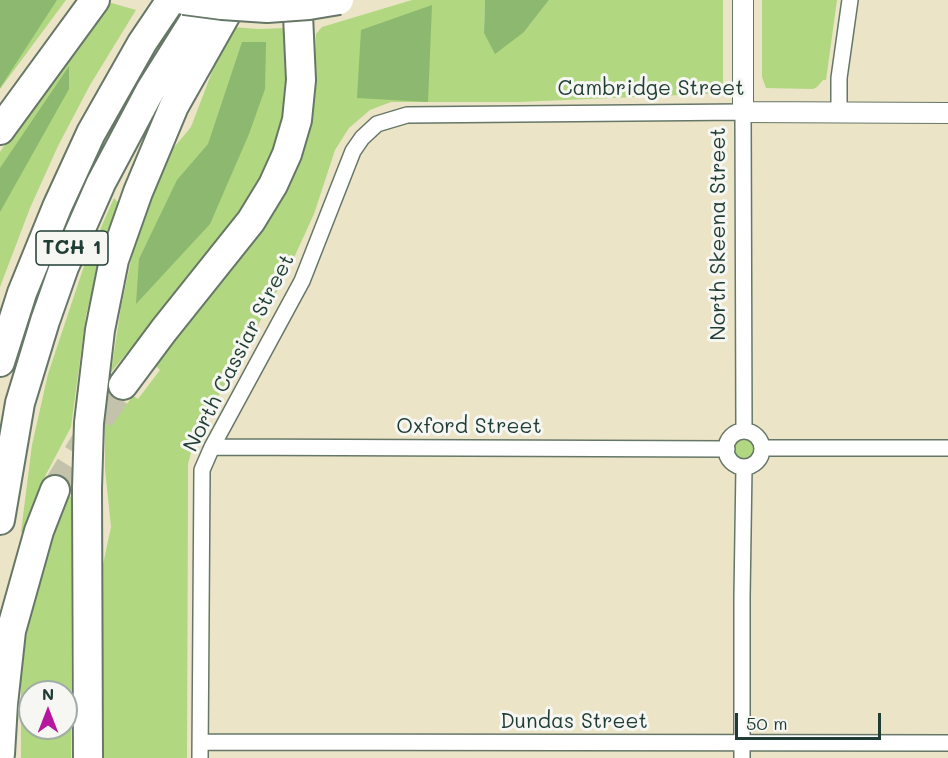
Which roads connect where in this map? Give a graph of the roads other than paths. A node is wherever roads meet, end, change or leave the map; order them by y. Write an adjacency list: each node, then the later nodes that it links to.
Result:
1 (95, 0): 13 (highway)
2 (171, 0): 15 (highway, TCH 1)
3 (184, 0): 7 (highway, bridge)
4 (207, 0): 24 (highway, TCH 1)
5 (234, 0): 29 (highway)
6 (295, 0): 16 (highway)
7 (339, 0)
8 (743, 0): 10 (street, North Skeena Street)
9 (850, 0): 11 (street)
10 (743, 112): 11 (street, Cambridge Street); 14 (street, Cambridge Street); 17 (street, North Skeena Street)
11 (839, 112): 12 (street, Cambridge Street)
12 (948, 113)
13 (0, 130)
14 (362, 138): 18 (street, North Cassiar Street)
15 (0, 362)
16 (123, 385)
17 (744, 431): 19 (street); 21 (street)
18 (212, 447): 21 (street, Oxford Street); 26 (street, North Cassiar Street)
19 (762, 448): 20 (street); 22 (street)
20 (948, 448)
21 (727, 449): 22 (street)
22 (744, 467): 27 (street)
23 (55, 490): 28 (highway)
24 (0, 520)
25 (948, 743): 27 (street, Dundas Street)
26 (201, 750): 27 (street, Dundas Street)
27 (742, 751)
28 (0, 754)
29 (88, 758)

